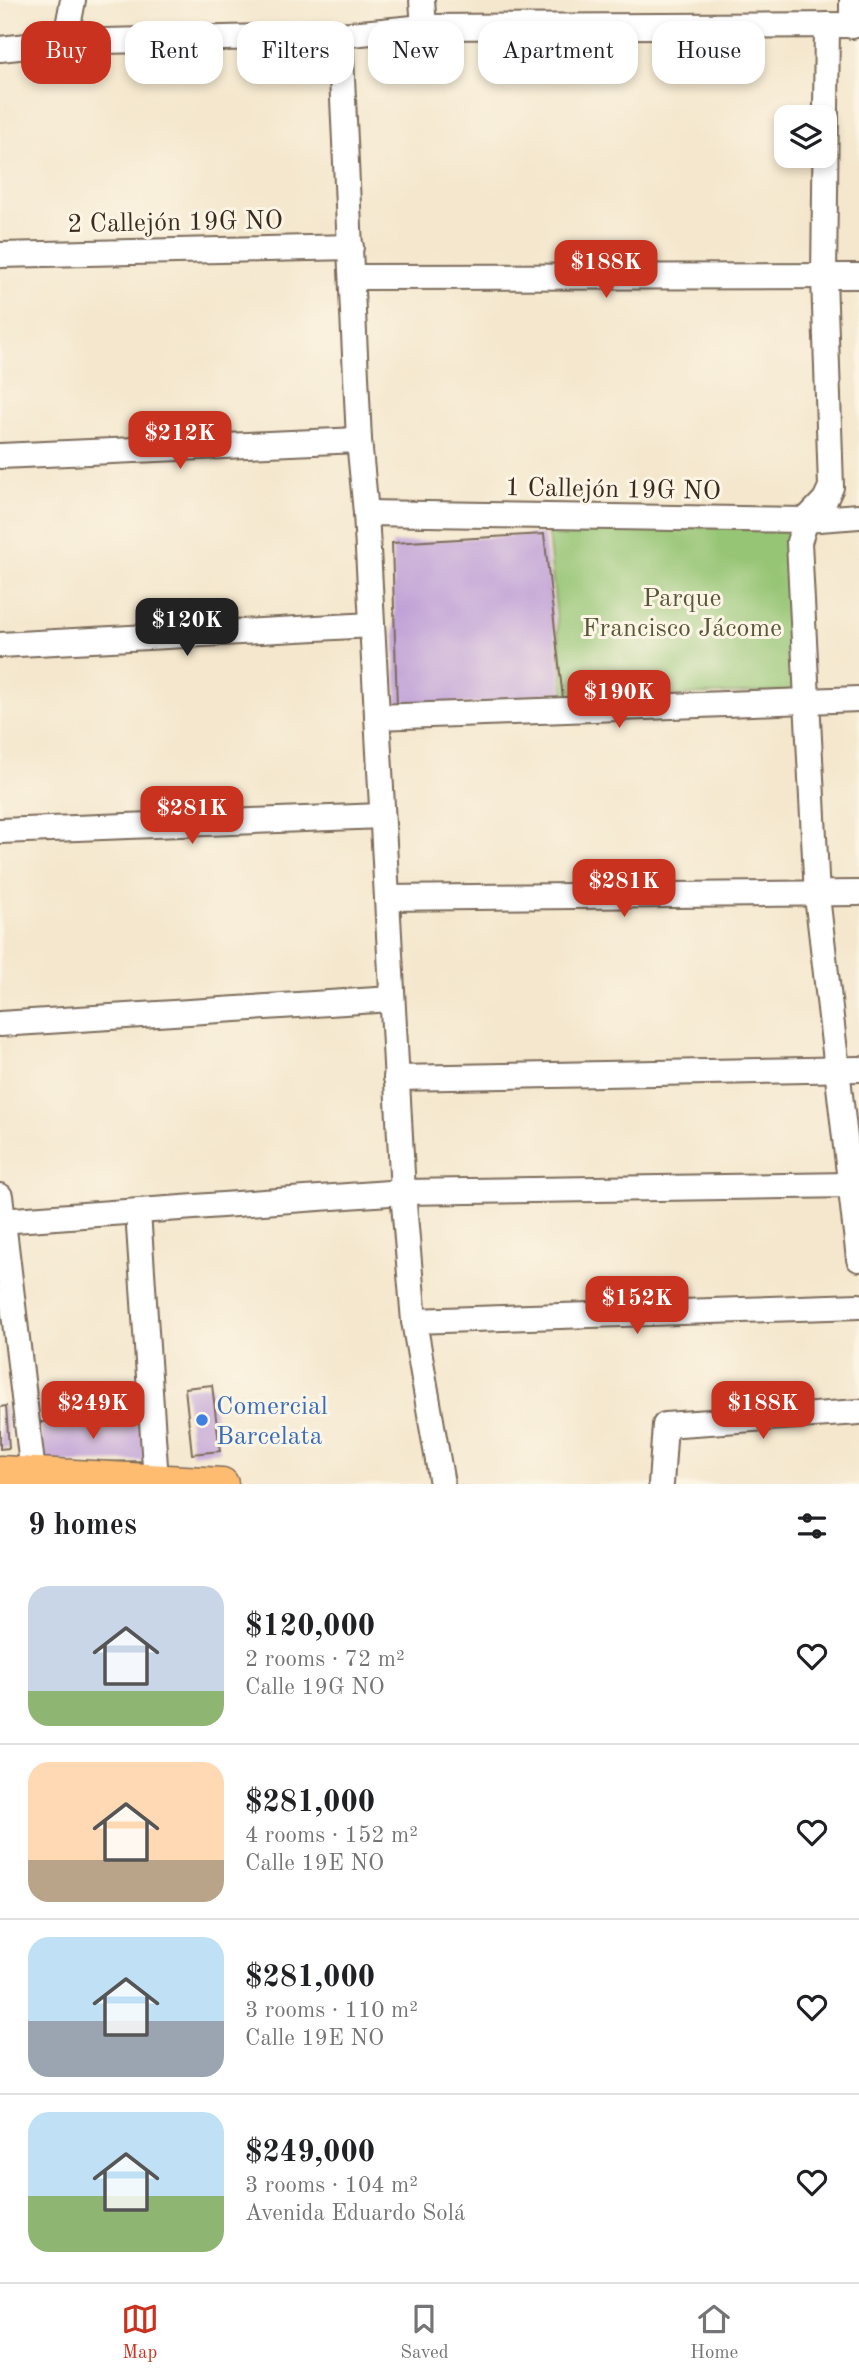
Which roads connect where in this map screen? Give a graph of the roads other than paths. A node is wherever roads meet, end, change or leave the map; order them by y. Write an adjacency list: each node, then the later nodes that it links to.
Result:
1 (74, 0): 4 (street)
2 (422, 0): 5 (street)
3 (852, 0): 7 (street)
4 (70, 21)
5 (424, 21)
6 (827, 25): 7 (street); 8 (street); 17 (street)
7 (855, 25)
8 (464, 27)
9 (237, 38): 10 (street)
10 (111, 41)
11 (21, 47): 12 (street)
12 (0, 49)
13 (343, 84): 14 (street)
14 (351, 247): 15 (street, 2 Callejón 19G NO); 18 (street)
15 (0, 255)
16 (859, 276): 17 (street)
17 (824, 277): 18 (street); 23 (street)
18 (353, 278): 19 (street)
19 (359, 440): 20 (street); 21 (street)
20 (0, 456)
21 (366, 513): 23 (street, 1 Callejón 19G NO); 24 (street)
22 (859, 516): 23 (street, 1 Callejón 19G NO)
23 (806, 520): 27 (street)
24 (372, 625): 25 (street); 28 (street)
25 (0, 645)
26 (859, 699): 27 (street)
27 (805, 700): 28 (street); 32 (street)
28 (377, 717): 29 (street)
29 (382, 816): 30 (street); 33 (street)
30 (0, 831)
31 (859, 893): 32 (street)
32 (817, 896): 33 (street); 36 (street)
33 (387, 898): 34 (street)
34 (392, 999): 35 (street); 37 (street)
35 (0, 1024)
36 (848, 1070): 37 (street); 38 (street)
37 (396, 1078): 39 (street)
38 (851, 1185): 39 (street); 43 (street)
39 (403, 1192): 41 (street); 45 (street)
40 (0, 1196): 42 (street)
41 (138, 1212): 42 (street); 49 (street)
42 (1, 1221): 48 (street)
43 (859, 1258)
44 (859, 1306): 45 (street)
45 (414, 1321): 51 (street)
46 (859, 1412): 52 (street)
47 (0, 1472): 48 (main road)
48 (33, 1474): 49 (main road)
49 (156, 1481): 50 (main road)
50 (222, 1484)
51 (442, 1484)
52 (661, 1484)

